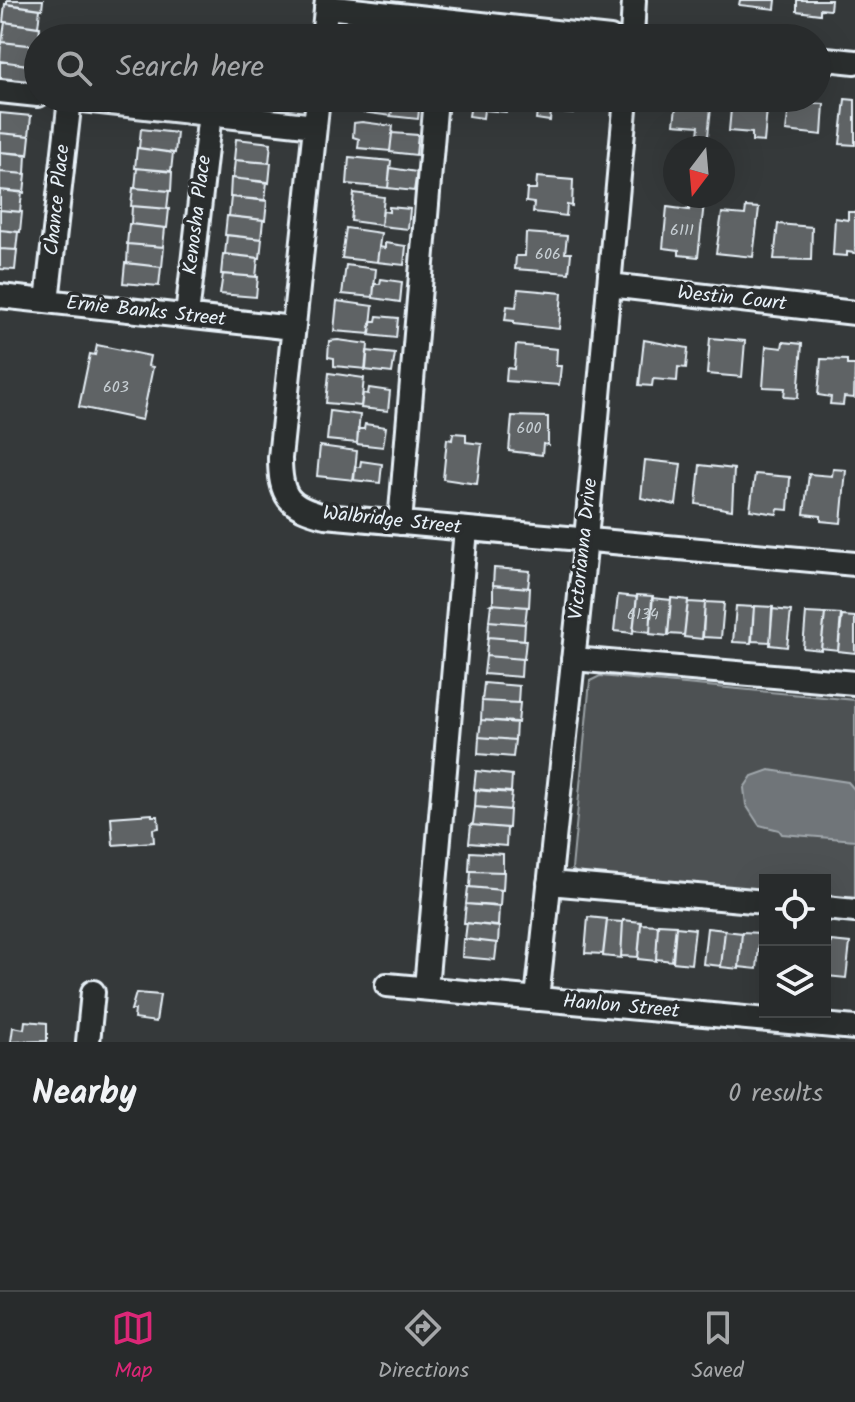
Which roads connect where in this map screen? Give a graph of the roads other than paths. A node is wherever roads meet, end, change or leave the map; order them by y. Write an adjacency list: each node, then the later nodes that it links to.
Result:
1 (634, 0): 5 (street)
2 (327, 4): 3 (street); 4 (street)
3 (325, 24)
4 (423, 24)
5 (633, 24)
6 (831, 59): 7 (street)
7 (855, 62)
8 (0, 91): 9 (street)
9 (24, 94)
10 (66, 112): 19 (street, Chance Place)
11 (200, 112): 15 (street)
12 (316, 112): 16 (street, Walbridge Street)
13 (435, 112): 23 (street)
14 (625, 112): 17 (street, Victorianna Drive)
15 (210, 113): 16 (street); 21 (street, Kenosha Place)
16 (315, 126): 22 (street, Walbridge Street)
17 (609, 285): 20 (street, Westin Court); 25 (street, Victorianna Drive)
18 (0, 296): 19 (street, Ernie Banks Street)
19 (47, 301): 21 (street, Ernie Banks Street)
20 (855, 313)
21 (187, 316): 22 (street, Ernie Banks Street)
22 (293, 328): 23 (street, Walbridge Street)
23 (400, 523): 24 (street, Walbridge Street)
24 (466, 529): 25 (street, Walbridge Street); 34 (street)
25 (586, 539): 26 (street, Walbridge Street); 27 (street, Victorianna Drive)
26 (855, 564)
27 (573, 659): 28 (street); 29 (street, Victorianna Drive)
28 (855, 683)
29 (549, 883): 30 (street); 36 (street, Victorianna Drive)
30 (759, 901)
31 (831, 909): 32 (street)
32 (855, 911)
33 (387, 985): 34 (street, Hanlon Street)
34 (426, 988): 36 (street, Hanlon Street)
35 (93, 992): 38 (street)
36 (537, 999): 37 (street, Hanlon Street)
37 (855, 1028)
38 (88, 1042)

